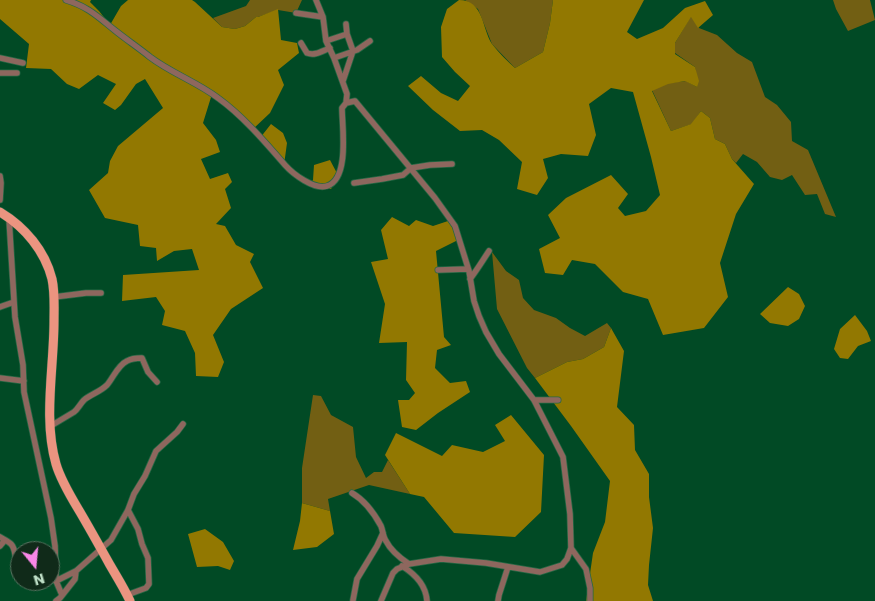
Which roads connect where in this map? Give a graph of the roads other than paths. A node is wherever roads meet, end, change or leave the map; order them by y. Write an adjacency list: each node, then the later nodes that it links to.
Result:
1 (66, 0): 18 (street)
2 (316, 0): 4 (street)
3 (296, 13): 4 (street)
4 (323, 17): 7 (street)
5 (346, 24): 6 (street)
6 (347, 34): 7 (street); 11 (street)
7 (326, 40): 10 (street)
8 (370, 41): 11 (street)
9 (301, 43): 10 (street)
10 (330, 48): 13 (street)
11 (354, 51): 13 (street); 17 (street)
12 (0, 58): 14 (street)
13 (334, 58): 17 (street)
14 (23, 63)
15 (0, 73): 16 (street)
16 (18, 73)
17 (344, 81): 18 (street)
18 (346, 104): 20 (street)
19 (452, 164): 20 (street)
20 (411, 168): 22 (street); 27 (street)
21 (0, 176): 23 (street)
22 (354, 183)
23 (0, 200)
24 (0, 212): 25 (highway)
25 (9, 217): 31 (highway); 32 (street)
26 (489, 251): 29 (street)
27 (468, 269): 28 (street); 29 (street)
28 (438, 270)
29 (470, 279): 37 (street)
30 (100, 293): 31 (street)
31 (54, 297): 40 (highway)
32 (14, 302): 33 (street); 35 (street)
33 (0, 307)
34 (0, 378): 35 (street)
35 (24, 381): 45 (street)
36 (158, 382): 40 (street)
37 (534, 400): 38 (street); 47 (street)
38 (558, 400)
39 (183, 424): 42 (street)
40 (49, 426): 48 (highway)
41 (352, 493): 43 (street)
42 (128, 510): 48 (street); 56 (street)
43 (383, 533): 49 (street); 57 (street)
44 (3, 538): 46 (street)
45 (54, 541)
46 (0, 546)
47 (571, 548): 51 (street); 62 (street)
48 (101, 549): 52 (street); 56 (highway)
49 (409, 564): 50 (street); 51 (street)
50 (402, 566): 59 (street); 60 (street)
51 (508, 567): 61 (street)
52 (76, 571): 53 (street); 55 (street)
53 (60, 577)
54 (60, 591): 55 (street)
55 (62, 595): 58 (street)
56 (129, 598)
57 (353, 600)
58 (56, 601)
59 (380, 601)
60 (427, 601)
61 (498, 601)
62 (590, 601)

